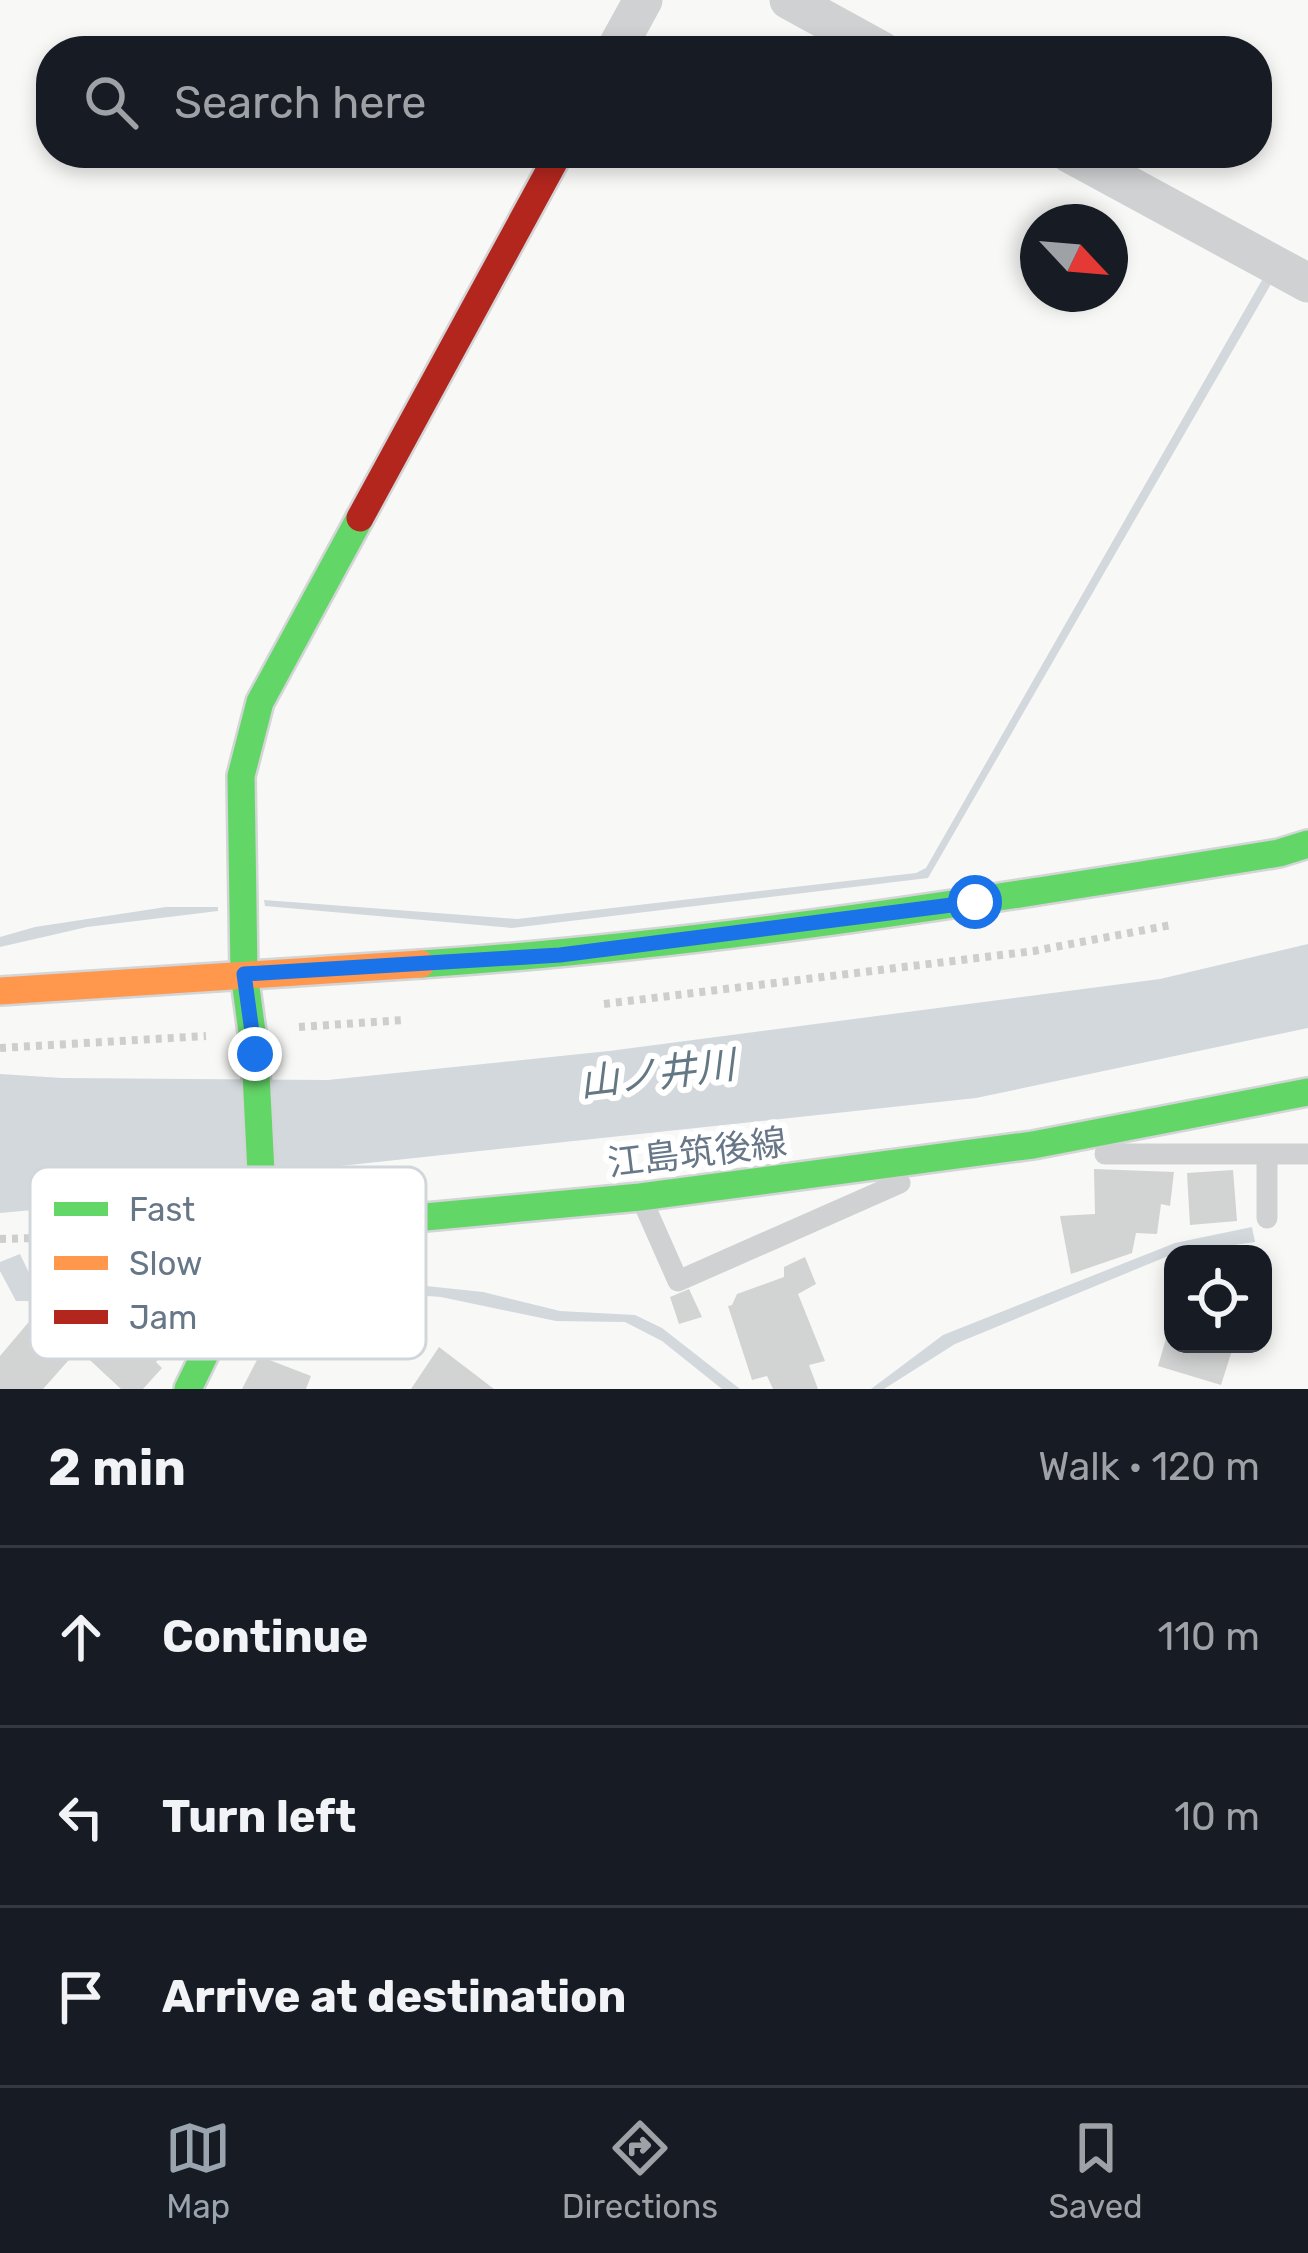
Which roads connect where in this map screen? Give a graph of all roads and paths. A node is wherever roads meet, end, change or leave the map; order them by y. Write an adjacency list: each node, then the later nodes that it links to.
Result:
1 (643, 0): 3 (street)
2 (788, 0): 4 (street)
3 (623, 36)
4 (854, 36)
5 (551, 168): 9 (street)
6 (1097, 168): 7 (street)
7 (1308, 283)
8 (1308, 844): 9 (street)
9 (244, 974): 10 (street); 11 (street)
10 (0, 991)
11 (254, 1042): 12 (path); 17 (street)
12 (0, 1048)
13 (1308, 1092): 14 (street, 江島筑後線)
14 (969, 1153): 16 (lane); 18 (street, 江島筑後線); 18 (lane)
15 (1308, 1154): 16 (lane)
16 (1267, 1156): 20 (lane)
17 (262, 1167)
18 (640, 1197): 19 (street, 江島筑後線)
19 (426, 1217)
20 (1267, 1218)
21 (30, 1238): 22 (path)
22 (0, 1239)
23 (203, 1359): 24 (street)
24 (188, 1389)

